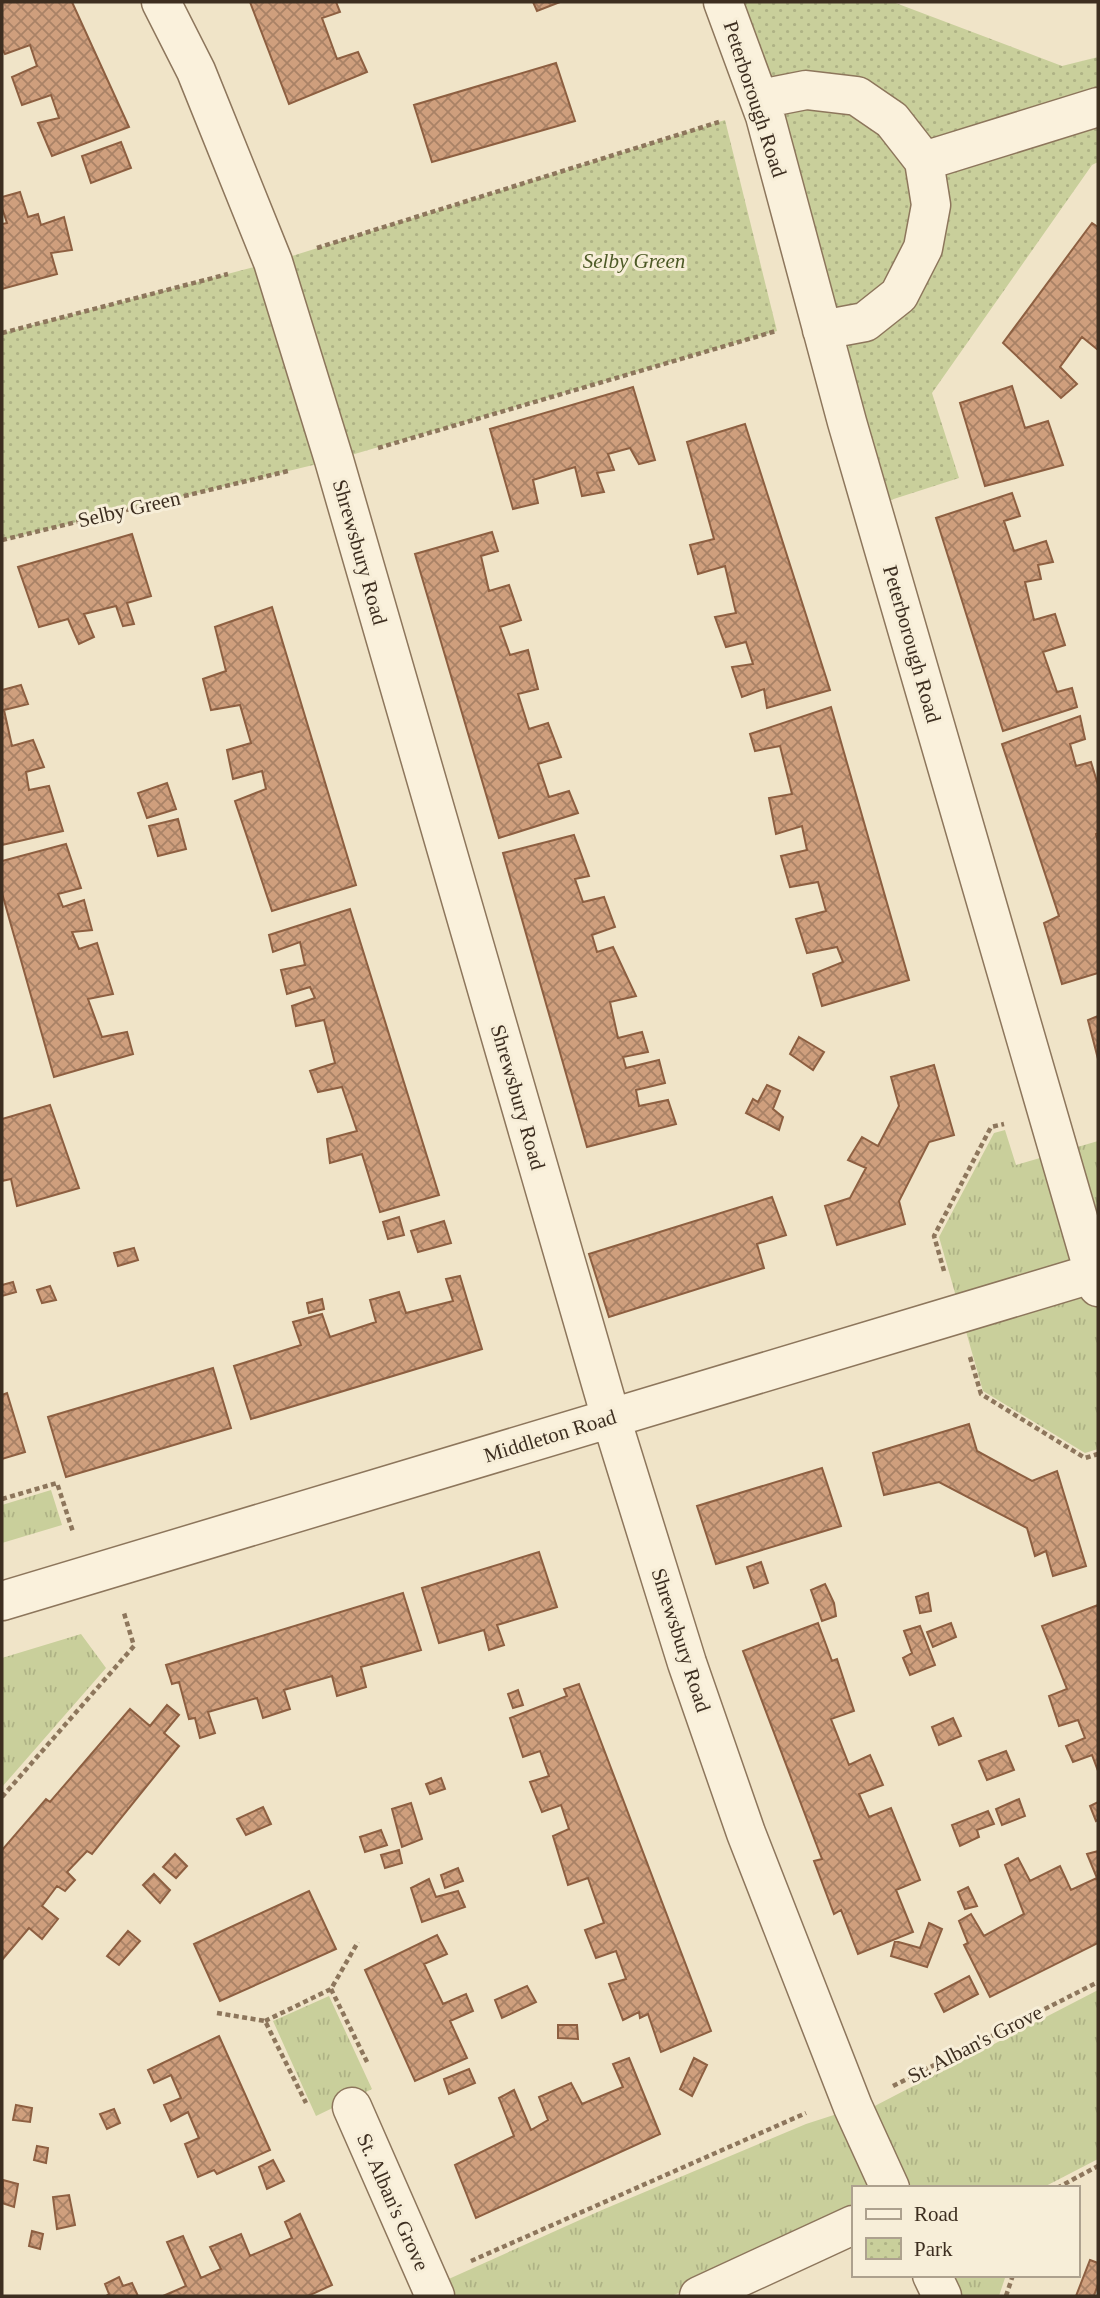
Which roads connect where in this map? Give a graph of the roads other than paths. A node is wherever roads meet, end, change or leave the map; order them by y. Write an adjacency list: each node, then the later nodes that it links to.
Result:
1 (161, 2): 8 (street, Shrewsbury Road)
2 (723, 2): 3 (street, Peterborough Road)
3 (762, 107): 5 (street); 6 (street, Peterborough Road)
4 (1098, 107): 5 (street)
5 (924, 161): 6 (street)
6 (822, 330): 7 (street, Peterborough Road)
7 (1097, 1277): 8 (street, Middleton Road)
8 (611, 1418): 9 (street, Middleton Road); 11 (street, Shrewsbury Road)
9 (2, 1601)
10 (352, 2107): 14 (street, St. Alban's Grove)
11 (889, 2186)
12 (852, 2225): 15 (street)
13 (933, 2277): 16 (street)
14 (431, 2288)
15 (699, 2296)
16 (942, 2296)

